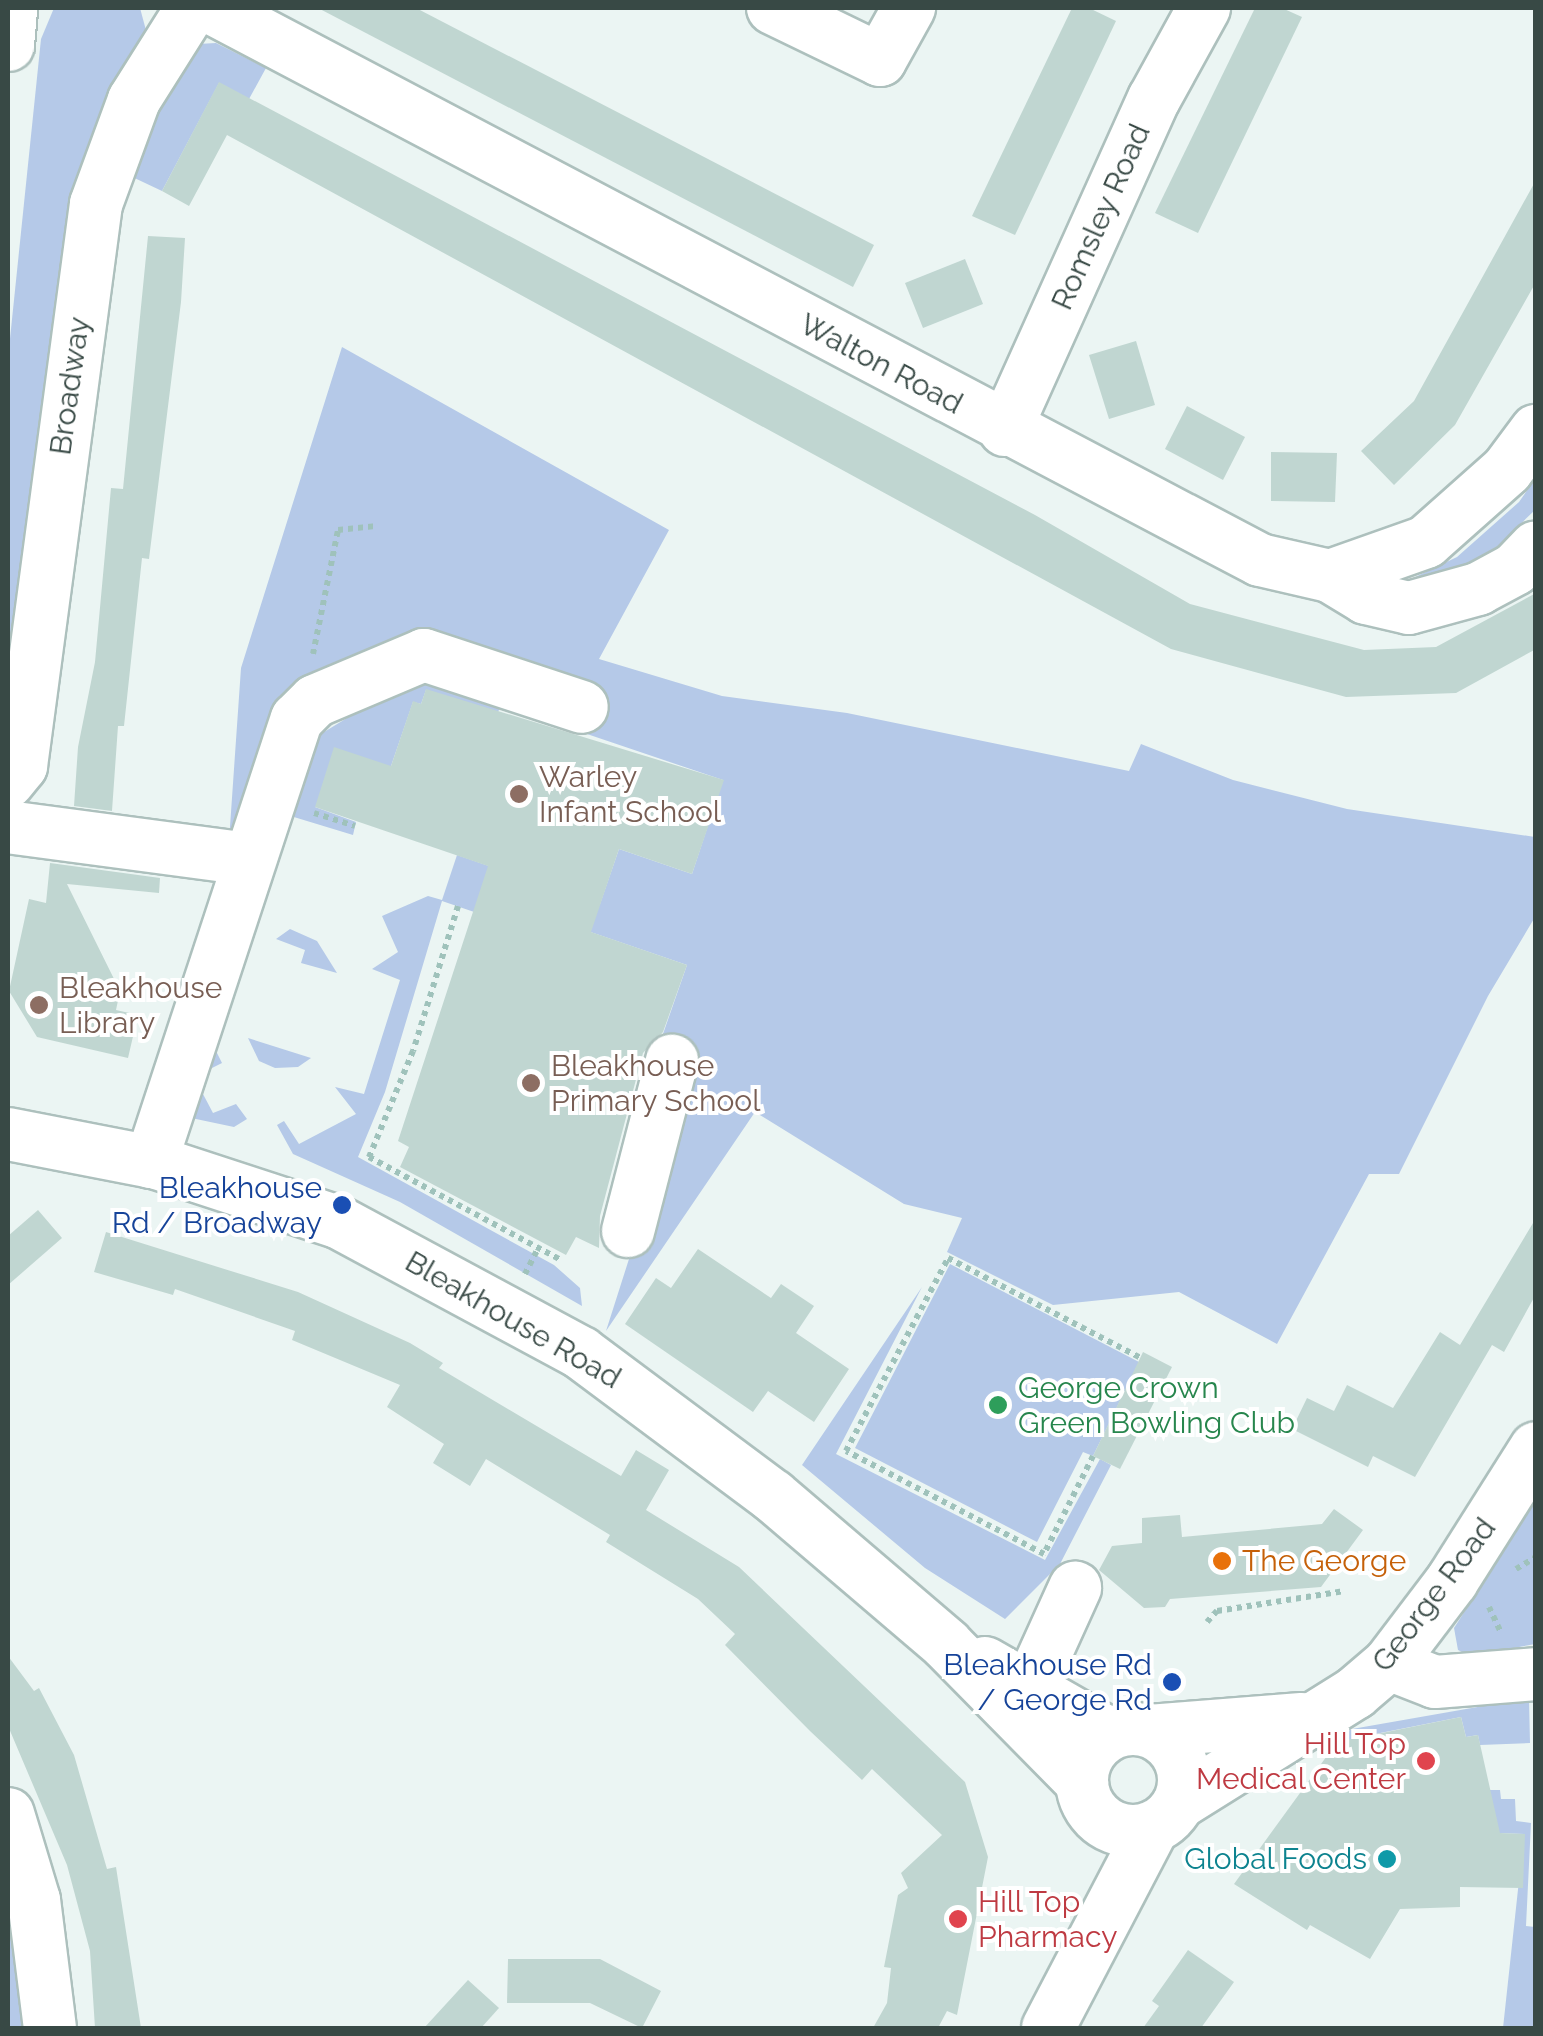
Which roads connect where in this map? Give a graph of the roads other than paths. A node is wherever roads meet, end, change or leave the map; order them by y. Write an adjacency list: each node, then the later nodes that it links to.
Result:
1 (11, 8): 7 (street)
2 (192, 8): 13 (street, Broadway)
3 (212, 8): 8 (street, Walton Road)
4 (773, 8): 5 (street)
5 (909, 8)
6 (1204, 8): 8 (street, Romsley Road)
7 (8, 45)
8 (1006, 430): 11 (street, Walton Road)
9 (1536, 431): 11 (street)
10 (1536, 546): 11 (street, Walton Road)
11 (1330, 576)
12 (582, 707): 15 (street)
13 (8, 782)
14 (8, 827): 15 (street)
15 (247, 859): 18 (street)
16 (672, 1061): 19 (street)
17 (8, 1134): 18 (street, Bleakhouse Road)
18 (152, 1162): 22 (street, Bleakhouse Road)
19 (628, 1231)
20 (1536, 1448): 24 (street, George Road)
21 (1074, 1588): 25 (street)
22 (946, 1644): 25 (street, Bleakhouse Road); 28 (street, Bleakhouse Road)
23 (1523, 1655): 24 (street)
24 (1390, 1664): 26 (street, George Road)
25 (1031, 1684): 27 (street, Bleakhouse Road)
26 (1309, 1719): 27 (street, George Road); 30 (street, George Road)
27 (1129, 1732): 28 (street); 30 (street)
28 (1091, 1800): 30 (street); 31 (street)
29 (8, 1814): 32 (street)
30 (1166, 1815): 31 (street)
31 (1070, 1978): 33 (street)
32 (50, 2028)
33 (1048, 2028)

